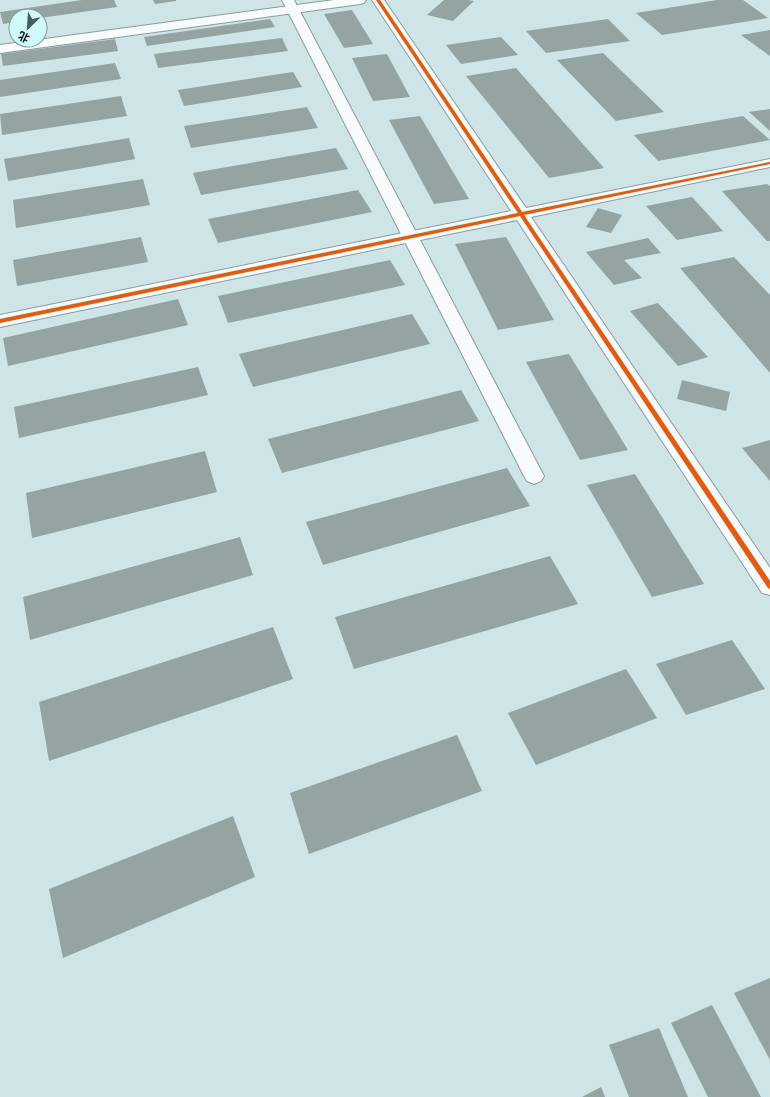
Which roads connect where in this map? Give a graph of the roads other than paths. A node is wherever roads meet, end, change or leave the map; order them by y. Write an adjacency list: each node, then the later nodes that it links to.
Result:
1 (360, 0): 3 (street)
2 (378, 0): 6 (street)
3 (291, 5): 4 (street); 7 (street)
4 (0, 49)
5 (770, 163): 6 (street)
6 (521, 214): 7 (street); 10 (street)
7 (410, 236): 8 (street); 9 (street)
8 (0, 321)
9 (534, 476)
10 (770, 586)

